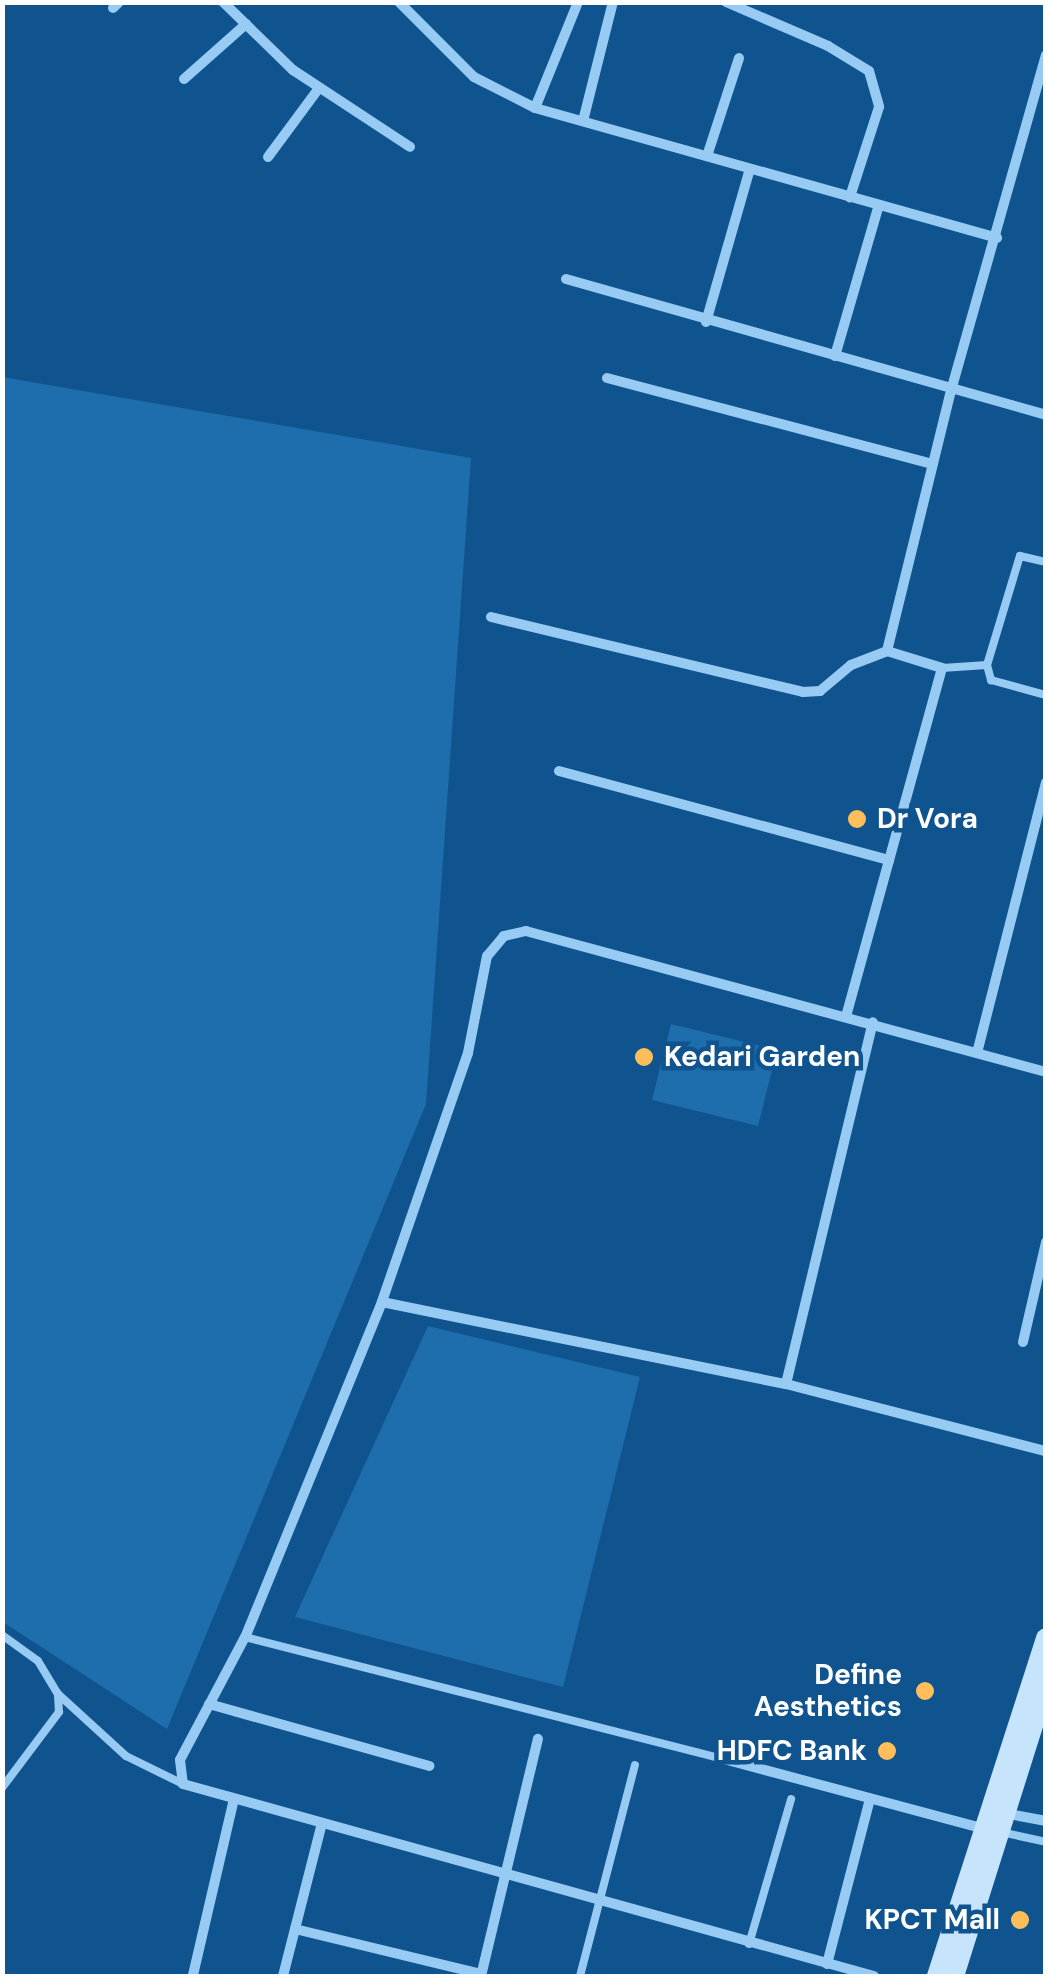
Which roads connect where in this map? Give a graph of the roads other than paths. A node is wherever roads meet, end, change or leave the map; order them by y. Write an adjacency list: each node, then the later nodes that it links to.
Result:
1 (223, 2): 6 (street)
2 (399, 2): 11 (street)
3 (578, 2): 11 (street)
4 (613, 2): 12 (street)
5 (726, 2): 17 (street)
6 (246, 24): 9 (street); 10 (street)
7 (740, 58): 14 (street)
8 (1045, 58): 19 (street)
9 (184, 79)
10 (319, 88): 13 (street); 15 (street)
11 (535, 108): 12 (street)
12 (583, 122): 14 (street)
13 (410, 147)
14 (707, 156): 16 (street)
15 (268, 157)
16 (750, 168): 17 (street); 21 (street)
17 (850, 197): 18 (street)
18 (879, 205): 19 (street); 22 (street)
19 (997, 238): 24 (street)
20 (566, 279): 21 (street)
21 (706, 322): 22 (street)
22 (835, 356): 24 (street)
23 (607, 378): 26 (street)
24 (952, 387): 25 (street); 26 (street)
25 (1046, 415)
26 (933, 464): 29 (street)
27 (1046, 562): 30 (lane)
28 (491, 617): 29 (street)
29 (888, 651): 31 (street)
30 (987, 665): 31 (lane); 32 (lane)
31 (942, 668): 35 (street)
32 (1046, 694)
33 (559, 771): 35 (street)
34 (1046, 783): 38 (street)
35 (889, 860): 36 (street)
36 (846, 1016): 37 (street); 41 (street)
37 (872, 1022): 38 (street); 43 (street)
38 (977, 1053): 39 (street)
39 (1046, 1072)
40 (1046, 1242): 42 (street)
41 (382, 1302): 43 (street); 46 (street)
42 (1024, 1342)
43 (786, 1384): 44 (street)
44 (1046, 1451)
45 (2, 1635): 49 (lane)
46 (245, 1637): 50 (street); 52 (lane)
47 (1046, 1638): 60 (main road)
48 (1046, 1684): 60 (main road)
49 (58, 1694): 55 (lane); 56 (lane)
50 (210, 1704): 54 (street); 55 (street)
51 (538, 1739): 64 (street)
52 (720, 1758): 57 (street)
53 (634, 1765): 65 (lane)
54 (430, 1766)
55 (183, 1784): 59 (street)
56 (2, 1788)
57 (870, 1798): 60 (street); 68 (street)
58 (791, 1800): 67 (lane)
59 (234, 1802): 62 (street); 69 (street)
60 (992, 1820): 61 (street); 63 (lane); 74 (main road); 75 (main road)
61 (1046, 1821)
62 (322, 1827): 64 (street); 66 (street)
63 (1046, 1842)
64 (504, 1878): 65 (street); 70 (street)
65 (596, 1903): 67 (street); 72 (lane)
66 (295, 1928): 70 (street); 71 (street)
67 (749, 1944): 68 (street)
68 (827, 1964): 73 (street)
69 (192, 1975)
70 (481, 1975)
71 (283, 1976)
72 (580, 1976)
73 (874, 1976)
74 (937, 1976)
75 (954, 1976)

